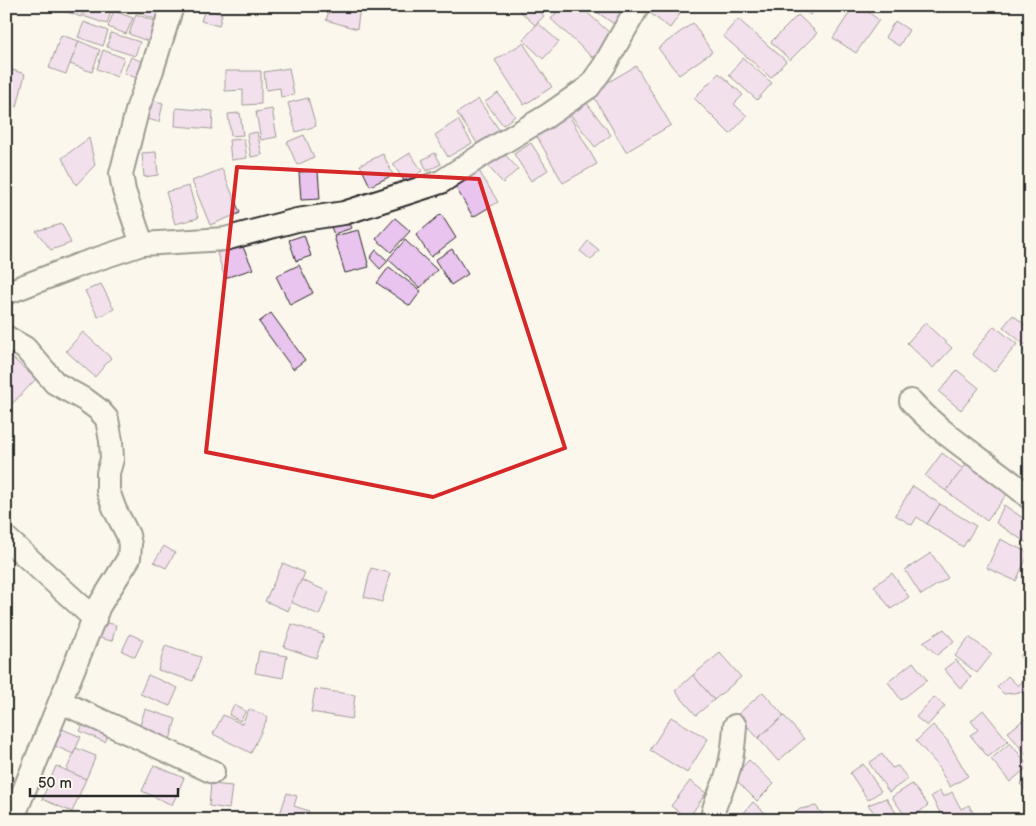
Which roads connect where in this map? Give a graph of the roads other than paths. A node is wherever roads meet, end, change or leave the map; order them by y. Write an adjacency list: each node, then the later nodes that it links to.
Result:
1 (172, 6): 3 (street)
2 (638, 6): 3 (street)
3 (142, 244): 4 (street)
4 (6, 293)
5 (6, 337): 9 (street)
6 (911, 402): 7 (street)
7 (1030, 498)
8 (6, 538): 9 (street)
9 (95, 618): 10 (street)
10 (61, 702): 12 (street); 13 (street)
11 (735, 726): 14 (street)
12 (213, 772)
13 (12, 820)
14 (712, 820)

